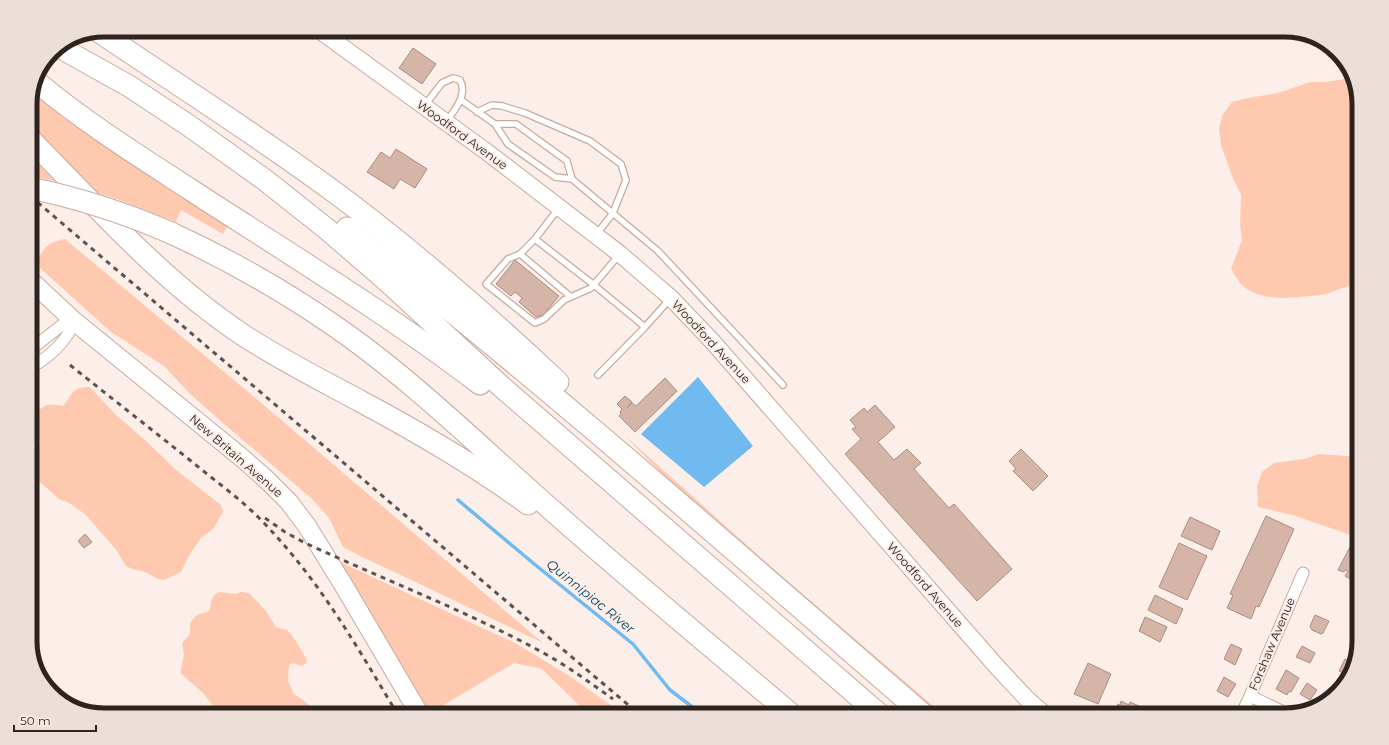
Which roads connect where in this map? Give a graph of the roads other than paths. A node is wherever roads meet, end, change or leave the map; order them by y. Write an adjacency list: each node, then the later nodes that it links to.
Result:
1 (107, 37): 30 (highway)
2 (329, 37): 6 (street, Woodford Avenue)
3 (65, 50): 10 (highway)
4 (40, 84): 31 (highway)
5 (461, 100): 6 (lane); 7 (lane); 8 (lane)
6 (424, 107): 8 (street, Woodford Avenue)
7 (477, 112): 9 (lane); 15 (lane)
8 (446, 123): 14 (street, Woodford Avenue)
9 (495, 124): 12 (lane); 12 (lane)
10 (188, 125): 30 (highway); 31 (highway)
11 (37, 146): 33 (highway)
12 (572, 179): 15 (lane)
13 (37, 190): 33 (highway, bridge)
14 (560, 207): 16 (street, Woodford Avenue); 17 (lane)
15 (613, 213): 16 (lane); 29 (lane)
16 (596, 235): 19 (street, Woodford Avenue)
17 (535, 239): 18 (lane); 20 (lane)
18 (520, 254): 22 (lane); 22 (lane)
19 (620, 254): 20 (lane); 23 (street, Woodford Avenue)
20 (594, 285): 22 (lane); 25 (lane)
21 (37, 287): 24 (main road, New Britain Avenue)
22 (570, 297)
23 (671, 298): 25 (lane); 39 (street, Woodford Avenue)
24 (74, 322): 26 (street); 27 (street); 35 (main road, New Britain Avenue)
25 (645, 327): 28 (lane)
26 (37, 345)
27 (37, 363)
28 (598, 375)
29 (783, 385)
30 (663, 489): 38 (highway)
31 (648, 514): 37 (highway)
32 (1303, 573): 34 (street, Forshaw Avenue)
33 (641, 587): 36 (highway)
34 (1250, 696): 40 (street, Forshaw Avenue); 41 (street)
35 (416, 708)
36 (784, 708)
37 (872, 708)
38 (916, 708)
39 (1037, 708)
40 (1244, 708)
41 (1275, 708)

